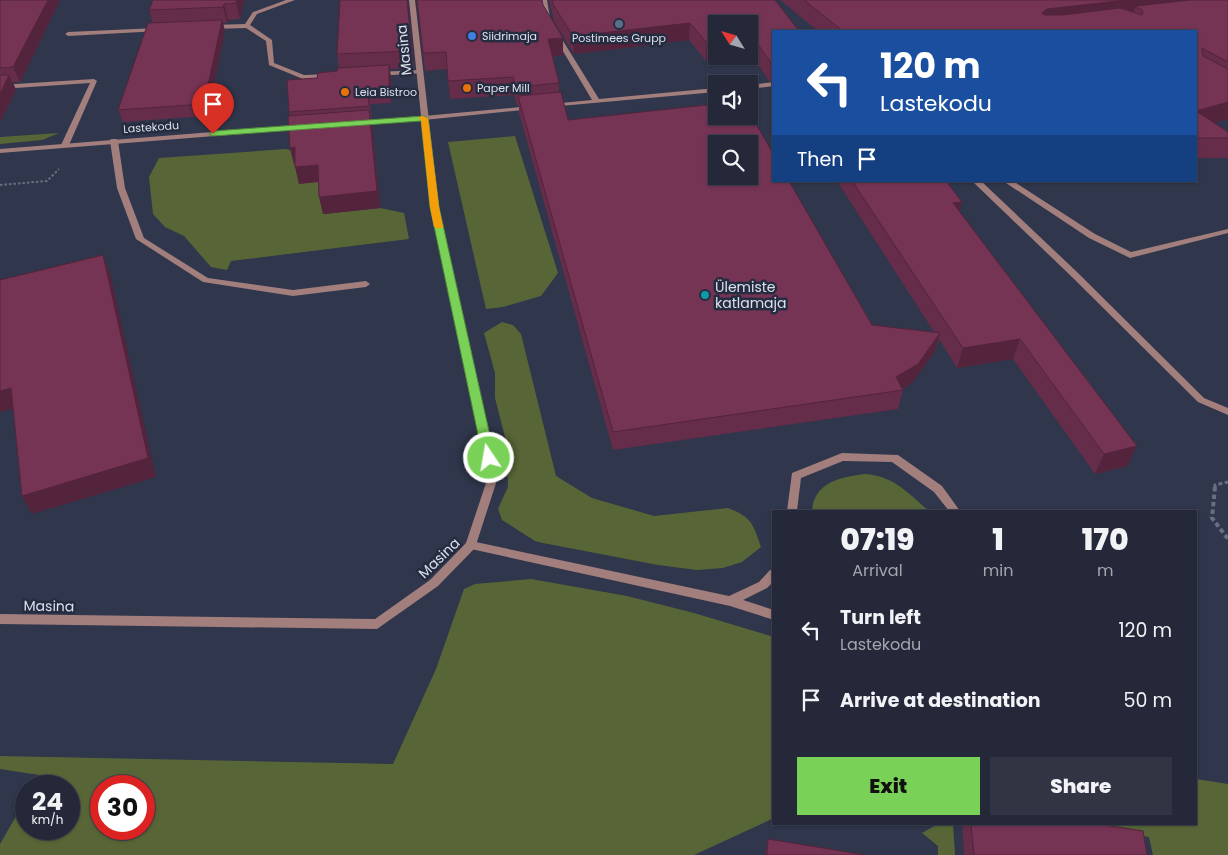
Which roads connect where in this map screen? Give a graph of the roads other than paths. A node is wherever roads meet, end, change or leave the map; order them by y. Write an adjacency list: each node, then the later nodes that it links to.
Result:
1 (292, 0): 4 (street)
2 (412, 0): 8 (street, Masina)
3 (544, 0): 15 (street)
4 (247, 26): 5 (street); 10 (street)
5 (207, 28)
6 (167, 30): 7 (street)
7 (68, 34)
8 (420, 72): 9 (street); 16 (street, Masina)
9 (371, 74)
10 (342, 75)
11 (772, 84): 12 (street)
12 (758, 86)
13 (0, 87): 20 (street)
14 (708, 91): 15 (street)
15 (597, 102): 16 (street)
16 (424, 118): 17 (street); 29 (street, Masina)
17 (352, 123)
18 (313, 126): 19 (street, Lastekodu)
19 (114, 141): 20 (street, Lastekodu); 25 (street)
20 (64, 145): 21 (street, Lastekodu)
21 (0, 151)
22 (977, 182): 26 (street)
23 (1009, 182): 24 (street)
24 (1228, 231)
25 (366, 284)
26 (1228, 412)
27 (792, 510): 28 (street)
28 (953, 510)
29 (472, 545): 31 (street); 33 (street, Masina)
30 (772, 575): 31 (street)
31 (730, 601): 32 (street)
32 (772, 614)
33 (0, 619)

